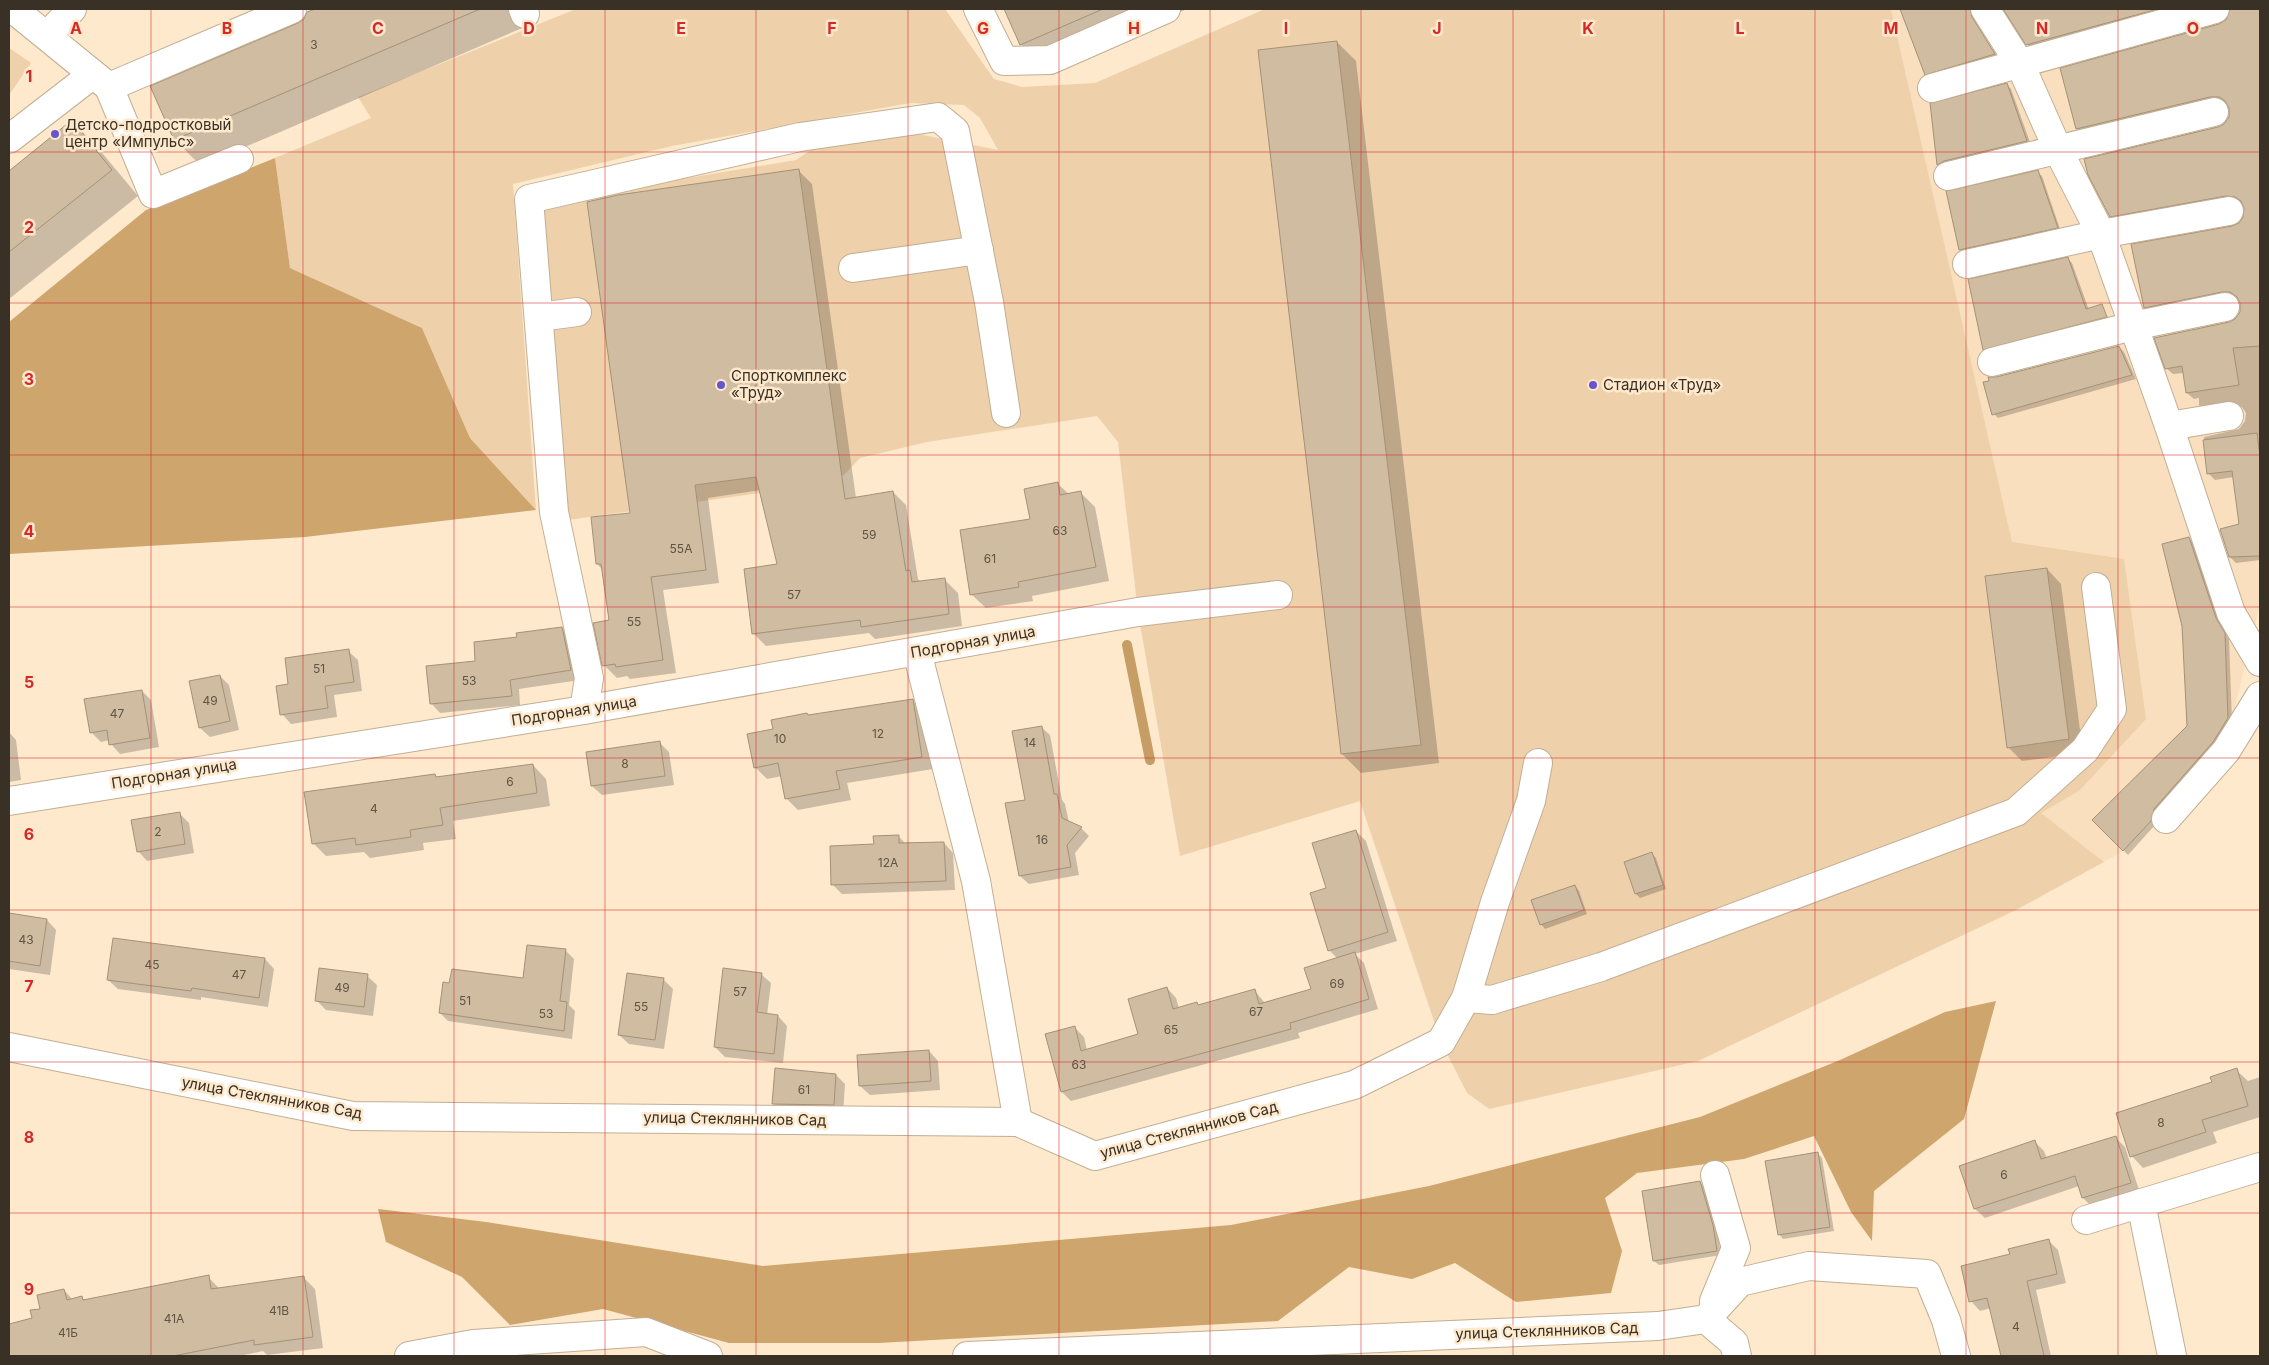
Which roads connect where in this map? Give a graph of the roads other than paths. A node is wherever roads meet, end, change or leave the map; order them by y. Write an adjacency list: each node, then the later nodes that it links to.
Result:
1 (13, 9): 8 (street)
2 (72, 9): 8 (street)
3 (292, 9): 10 (street)
4 (978, 9): 5 (street)
5 (1166, 9)
6 (1985, 9): 9 (street)
7 (2215, 9): 9 (street)
8 (47, 36): 10 (street)
9 (2020, 64): 11 (street); 14 (street)
10 (100, 81): 13 (street); 15 (street)
11 (1932, 88)
12 (2214, 112): 14 (street)
13 (9, 139)
14 (2058, 150): 16 (street); 18 (street)
15 (240, 159)
16 (1948, 176)
17 (2230, 210): 18 (street)
18 (2101, 234): 20 (street); 25 (street)
19 (979, 250): 21 (street); 24 (street); 27 (street)
20 (1967, 264)
21 (853, 268)
22 (2225, 306): 25 (street)
23 (577, 312): 24 (street)
24 (539, 317): 35 (street)
25 (2133, 326): 26 (street); 29 (street)
26 (1992, 362)
27 (1006, 413)
28 (2229, 416): 29 (street)
29 (2169, 426): 33 (street)
30 (2096, 587): 39 (street)
31 (1278, 595): 32 (street, Подгорная улица)
32 (917, 652): 35 (street, Подгорная улица); 41 (street)
33 (2260, 662)
34 (2260, 696): 38 (street)
35 (584, 710): 37 (street, Подгорная улица)
36 (1538, 763): 39 (street)
37 (9, 800)
38 (2166, 819)
39 (1466, 998): 41 (street, улица Стеклянников Сад)
40 (9, 1048): 41 (street, улица Стеклянников Сад)
41 (1018, 1122)
42 (2260, 1167): 44 (street)
43 (1715, 1175): 46 (street)
44 (2141, 1203): 45 (street); 53 (street)
45 (2086, 1220)
46 (1706, 1319): 47 (street, улица Стеклянников Сад); 51 (street); 52 (street)
47 (1014, 1355): 50 (street, улица Стеклянников Сад)
48 (409, 1356): 49 (street)
49 (708, 1356)
50 (967, 1356)
51 (1737, 1356)
52 (1956, 1356)
53 (2172, 1356)

